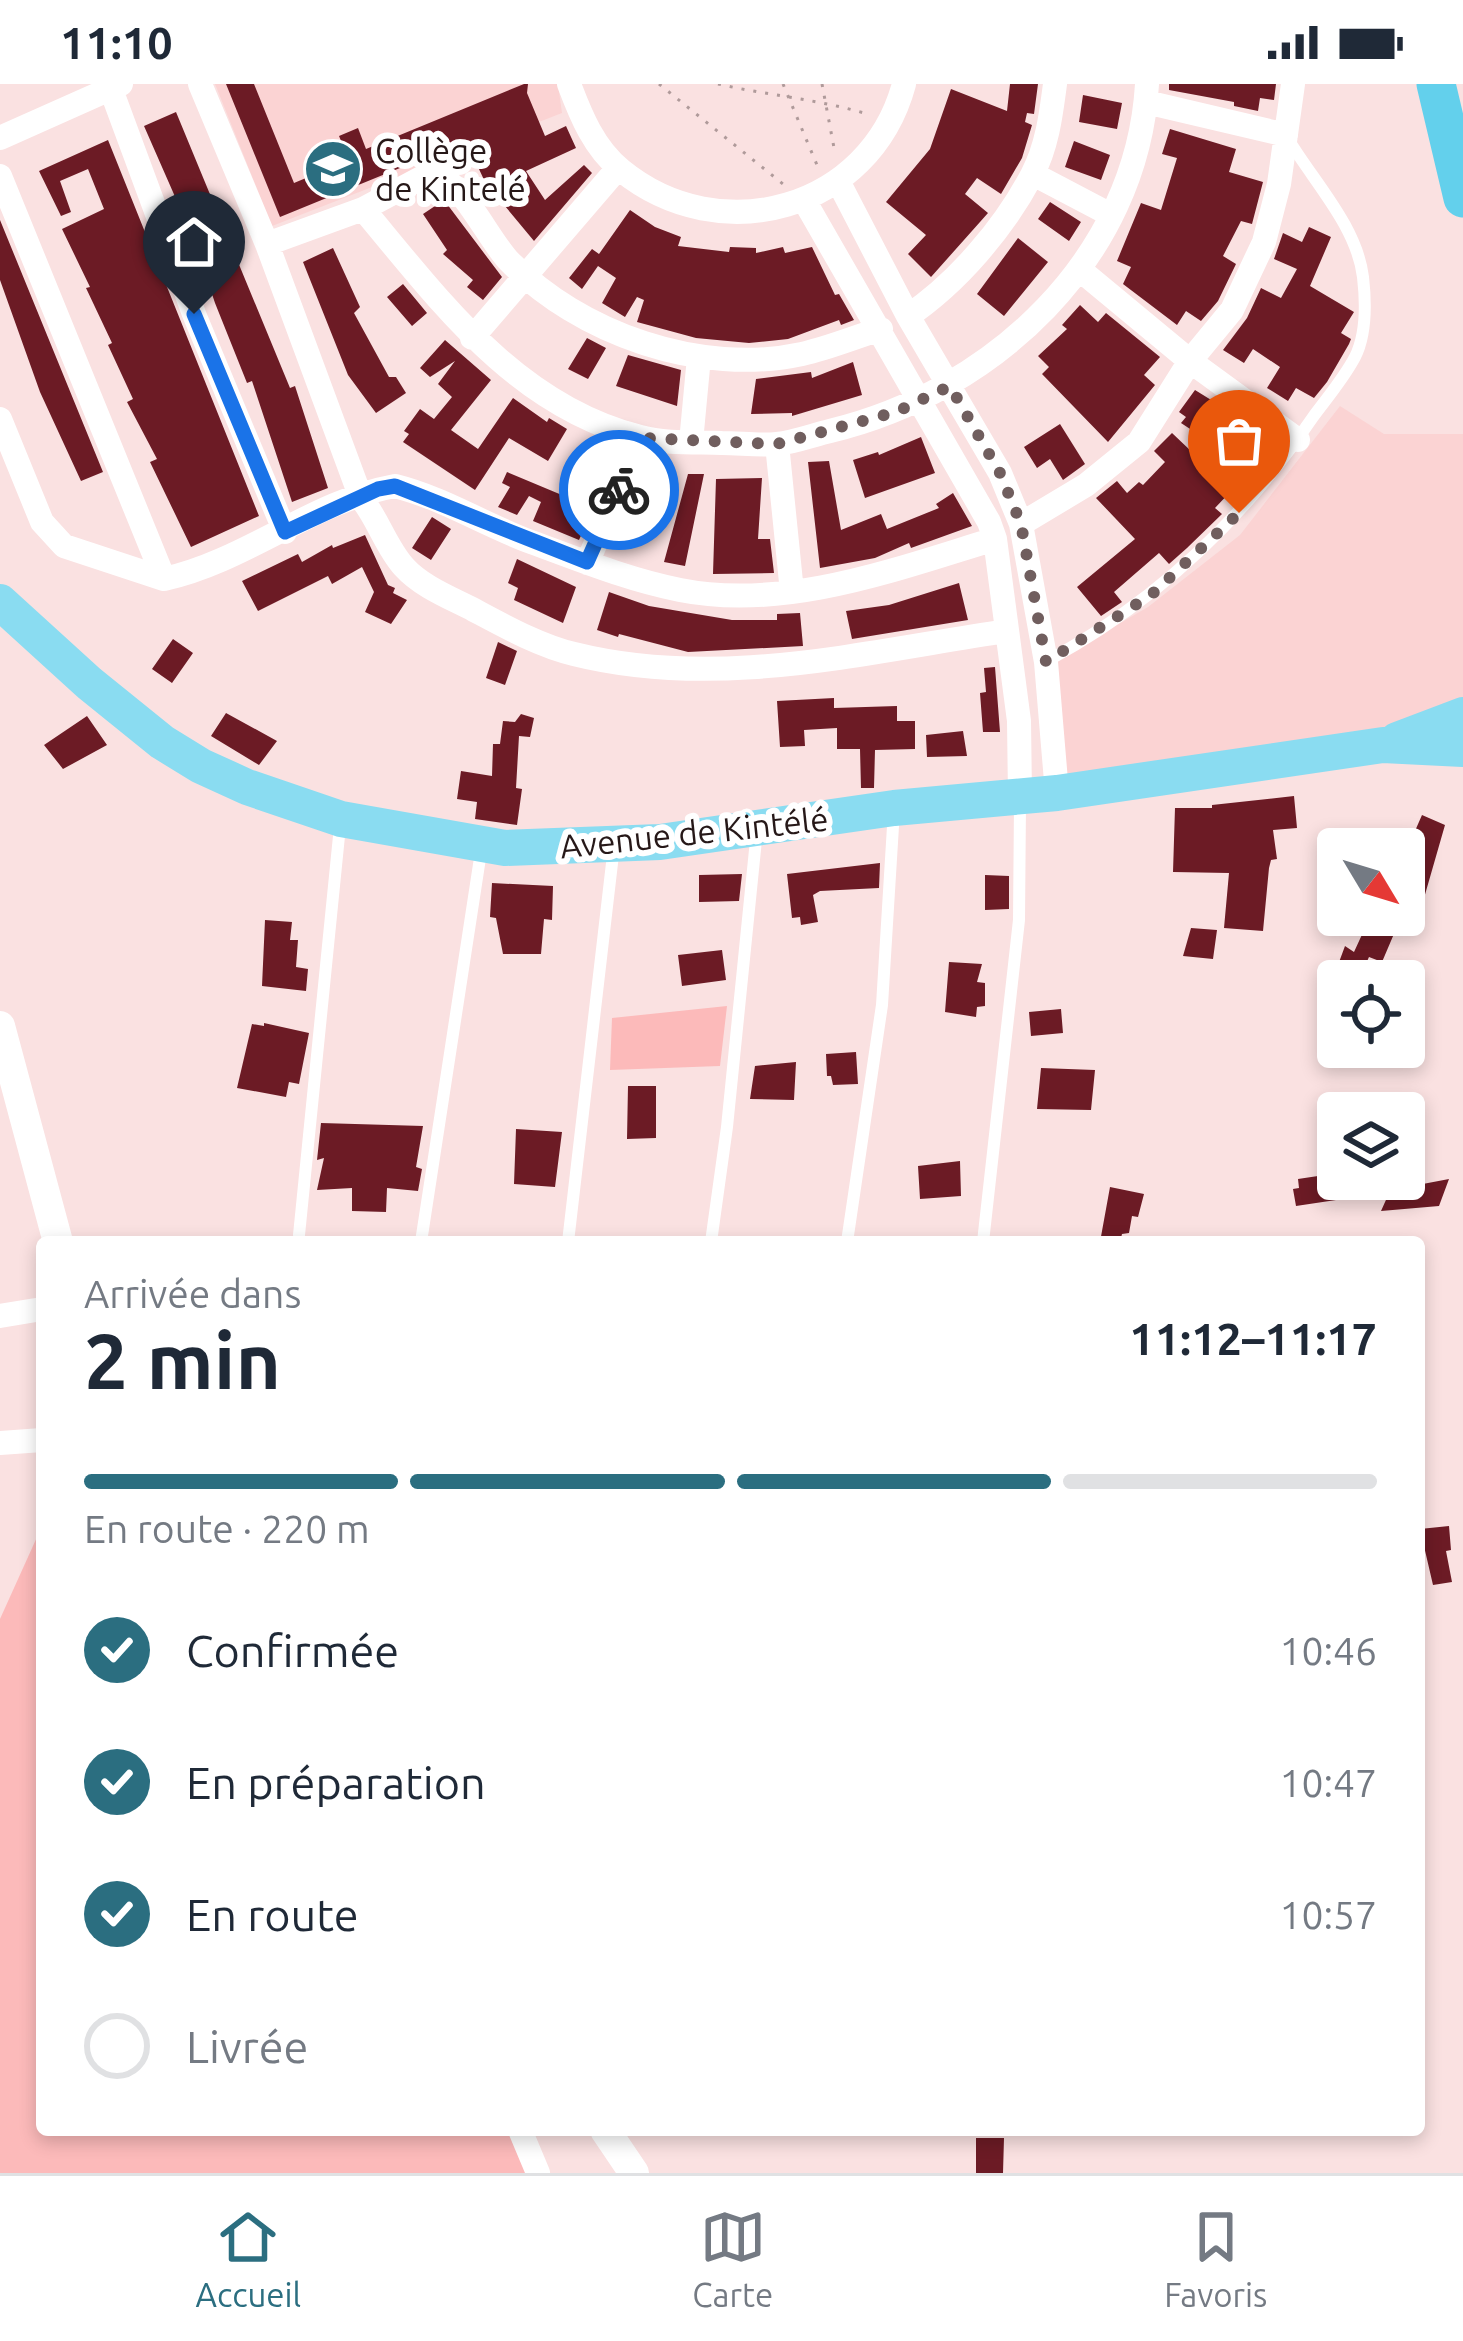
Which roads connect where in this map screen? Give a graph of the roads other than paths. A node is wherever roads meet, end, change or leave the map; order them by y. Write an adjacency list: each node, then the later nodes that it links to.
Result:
1 (200, 84): 19 (street)
2 (569, 84): 11 (street)
3 (904, 84): 14 (street)
4 (1055, 84): 12 (street)
5 (1293, 84): 9 (street)
6 (1436, 84): 15 (highway)
7 (114, 85): 10 (street); 38 (street)
8 (1146, 93): 9 (street); 18 (street)
9 (1286, 135): 26 (street); 31 (lane)
10 (0, 138)
11 (618, 168): 16 (street); 21 (street)
12 (1033, 174): 18 (street); 22 (street)
13 (0, 176): 41 (street)
14 (838, 180): 16 (street); 22 (street)
15 (1463, 198)
16 (804, 200): 23 (street)
17 (363, 208): 19 (street); 21 (street); 24 (street)
18 (1112, 215): 20 (street)
19 (267, 244): 35 (street)
20 (1079, 269): 26 (street); 27 (street)
21 (524, 276): 24 (street); 25 (street)
22 (908, 316): 27 (street)
23 (881, 329): 25 (street); 28 (street)
24 (472, 338): 30 (street)
25 (699, 356): 32 (street)
26 (1190, 362): 31 (street); 37 (street)
27 (950, 386): 28 (street); 37 (street)
28 (921, 400): 33 (street); 39 (street)
29 (0, 418): 36 (street)
30 (642, 438): 32 (street); 40 (street)
31 (1298, 440): 45 (lane)
32 (692, 442): 33 (street)
33 (777, 444): 42 (street)
34 (0, 448): 36 (street)
35 (361, 498): 38 (street); 40 (street); 44 (street)
36 (42, 521): 41 (street)
37 (1021, 524): 45 (street)
38 (285, 532): 41 (street)
39 (995, 538): 42 (street); 44 (street)
40 (587, 562): 42 (street)
41 (164, 579)
42 (791, 592)
43 (0, 602): 52 (main road, Avenue de Kintélé)
44 (1007, 631): 50 (street)
45 (1046, 662): 49 (street)
46 (1463, 715): 47 (main road, Avenue de Kintélé)
47 (1383, 745): 48 (main road, Avenue de Kintélé); 49 (main road, Avenue de Kintélé)
48 (1463, 749)
49 (1057, 793): 50 (main road, Avenue de Kintélé)
50 (1020, 796): 51 (main road, Avenue de Kintélé); 63 (lane)
51 (895, 808): 53 (main road, Avenue de Kintélé); 62 (lane)
52 (341, 819): 54 (main road, Avenue de Kintélé); 57 (lane)
53 (758, 829): 55 (main road, Avenue de Kintélé); 61 (lane)
54 (482, 844): 55 (main road, Avenue de Kintélé); 59 (lane)
55 (614, 845): 60 (lane)
56 (0, 1026): 58 (street)
57 (299, 1235)
58 (56, 1236)
59 (422, 1236)
60 (569, 1236)
61 (712, 1236)
62 (848, 1236)
63 (984, 1236)
64 (36, 1310): 65 (street)
65 (0, 1316)
66 (36, 1440): 67 (street)
67 (0, 1443)
68 (523, 2136): 70 (street)
69 (609, 2136): 71 (street)
70 (538, 2173)
71 (634, 2173)

